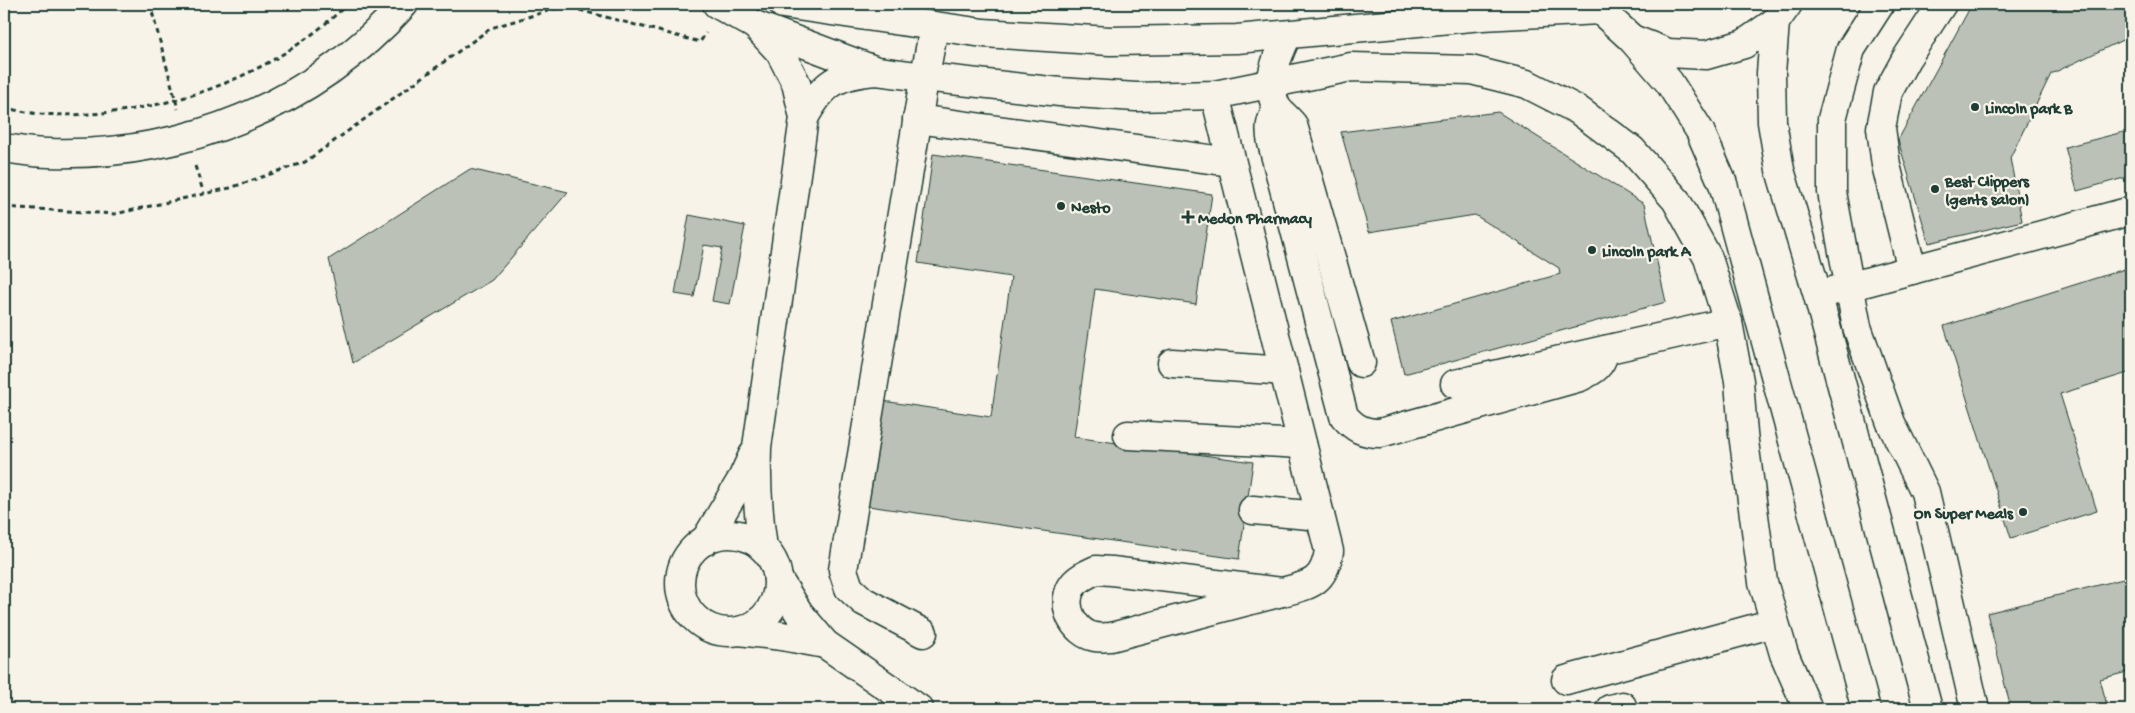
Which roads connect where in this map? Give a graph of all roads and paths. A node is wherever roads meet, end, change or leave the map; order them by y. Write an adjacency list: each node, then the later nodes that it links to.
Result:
1 (150, 4): 20 (path)
2 (347, 4): 20 (path)
3 (404, 4): 24 (street)
4 (586, 4): 10 (path)
5 (783, 4): 13 (street)
6 (1880, 4): 31 (street)
7 (1942, 4): 30 (street)
8 (720, 5): 10 (path); 12 (street)
9 (1599, 7): 14 (street); 15 (street)
10 (585, 11): 27 (path)
11 (1782, 13): 15 (street); 32 (street)
12 (755, 25): 16 (street); 22 (street)
13 (934, 27): 14 (street); 17 (street)
14 (1287, 35): 19 (street)
15 (1632, 39): 38 (street)
16 (877, 71): 17 (street); 22 (street)
17 (924, 77): 18 (street); 23 (street)
18 (1215, 95): 19 (street); 26 (street)
19 (1274, 97): 33 (street); 34 (street); 36 (street)
20 (176, 100): 21 (path); 24 (path)
21 (4, 108)
22 (804, 118): 43 (street)
23 (917, 119): 26 (street); 52 (street)
24 (186, 139): 25 (street); 27 (path)
25 (4, 148)
26 (1231, 162): 37 (street)
27 (204, 194): 28 (path)
28 (4, 207)
29 (2131, 212): 30 (street)
30 (1912, 270): 31 (street)
31 (1850, 285): 32 (street); 59 (street)
32 (1818, 296): 58 (street)
33 (1728, 322): 34 (street); 39 (street)
34 (1605, 350): 40 (street)
35 (1172, 363): 37 (street)
36 (1361, 363)
37 (1284, 371): 42 (street)
38 (1774, 372): 39 (street); 57 (street)
39 (1739, 381): 50 (street)
40 (1455, 384)
41 (1128, 435): 42 (street)
42 (1302, 444): 45 (street)
43 (757, 447): 46 (street); 47 (street)
44 (1253, 510): 45 (street)
45 (1320, 516): 49 (street)
46 (705, 540): 47 (street); 51 (street)
47 (763, 548): 48 (street)
48 (778, 578): 51 (street); 53 (street)
49 (1282, 592): 49 (street)
50 (1774, 623): 54 (street); 56 (street)
51 (738, 631): 53 (street)
52 (923, 633)
53 (825, 644): 55 (street)
54 (1566, 680)
55 (919, 709)
56 (1808, 709)
57 (1866, 709)
58 (1928, 709)
59 (1975, 709)

